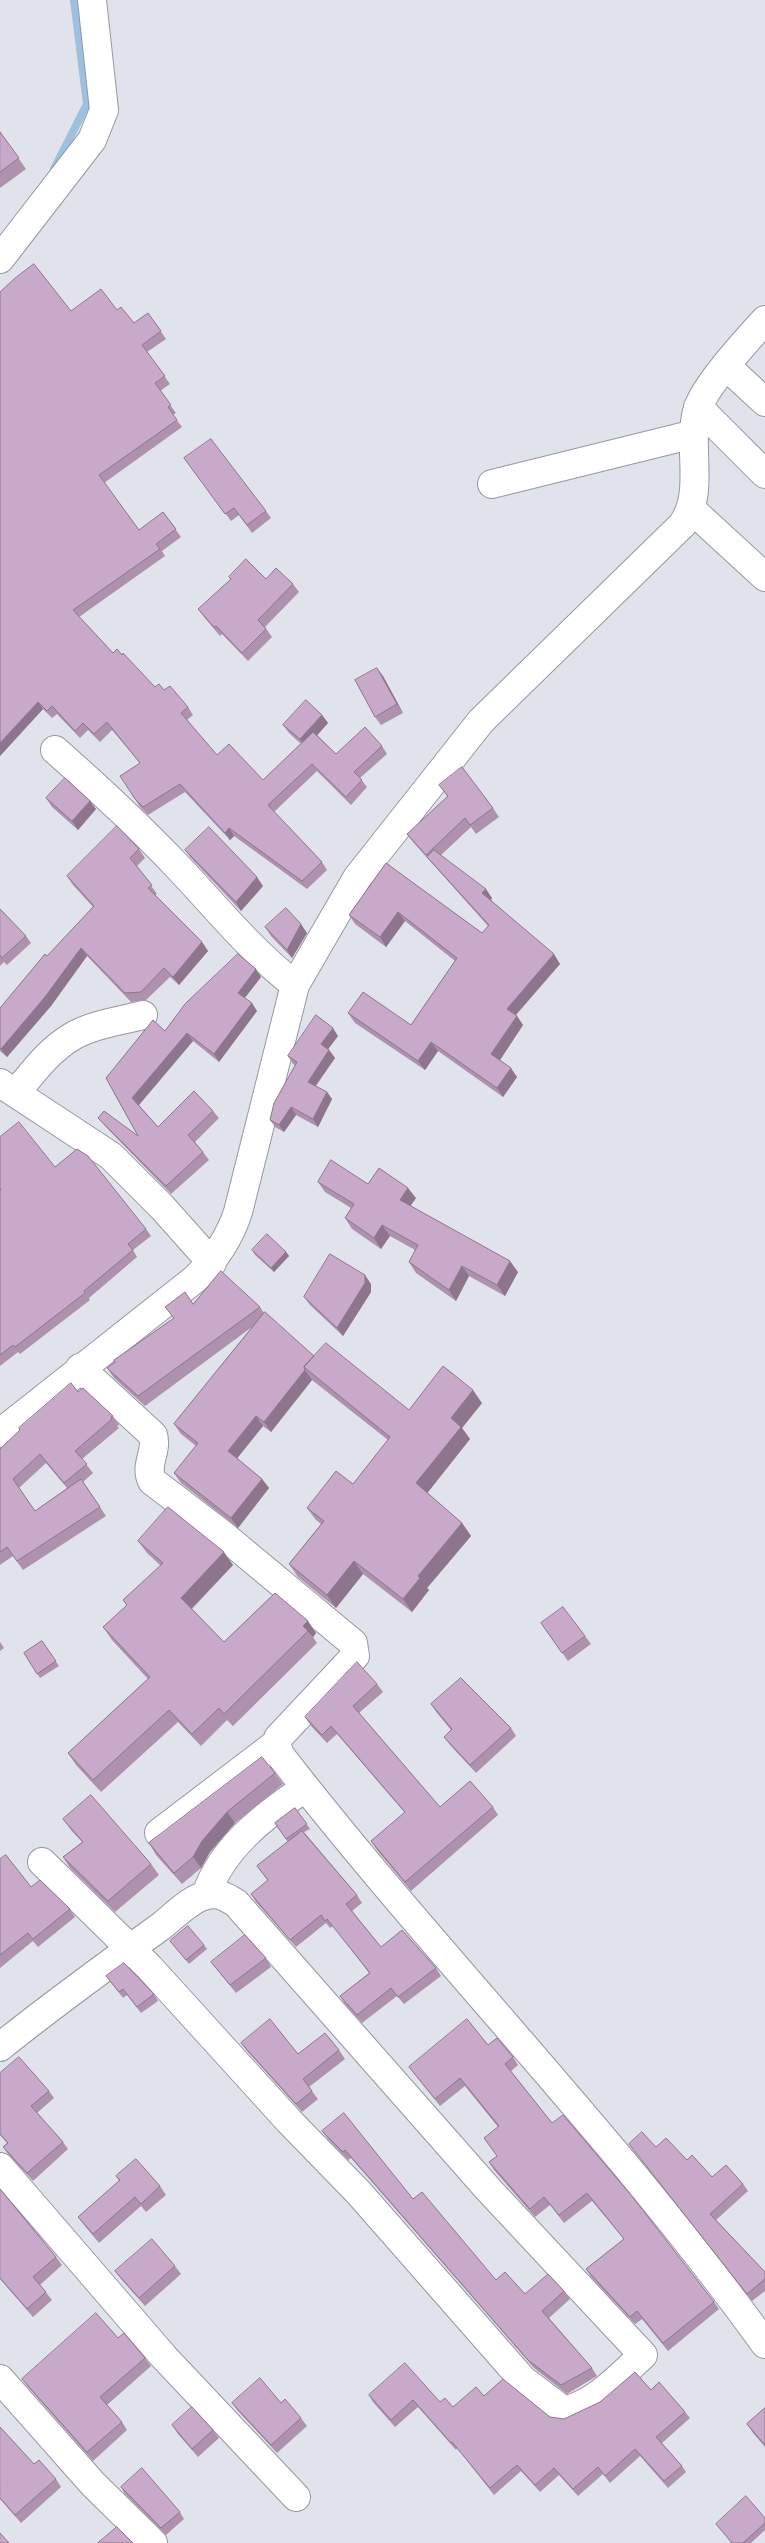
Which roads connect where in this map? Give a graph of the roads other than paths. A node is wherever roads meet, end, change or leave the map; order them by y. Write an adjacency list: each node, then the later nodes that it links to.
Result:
1 (92, 0): 2 (street)
2 (0, 259)
3 (765, 320): 4 (street)
4 (726, 366): 5 (street); 6 (street)
5 (765, 402)
6 (698, 408): 7 (street); 8 (street)
7 (694, 434): 9 (street); 10 (street)
8 (765, 474)
9 (492, 484)
10 (691, 509): 11 (street); 13 (street)
11 (765, 577)
12 (55, 750): 13 (street)
13 (295, 985): 16 (street)
14 (143, 1015): 15 (street)
15 (8, 1088): 16 (street)
16 (212, 1263): 17 (street)
17 (80, 1368): 18 (street); 19 (street)
18 (0, 1433)
19 (277, 1743): 20 (street); 21 (street)
20 (305, 1788): 23 (street); 27 (street)
21 (159, 1833)
22 (42, 1862): 24 (street)
23 (206, 1895): 24 (street); 24 (street)
24 (130, 1948): 25 (street)
25 (0, 2047)
26 (0, 2167): 29 (street)
27 (765, 2344)
28 (0, 2379): 30 (street)
29 (296, 2497)
30 (153, 2543)

